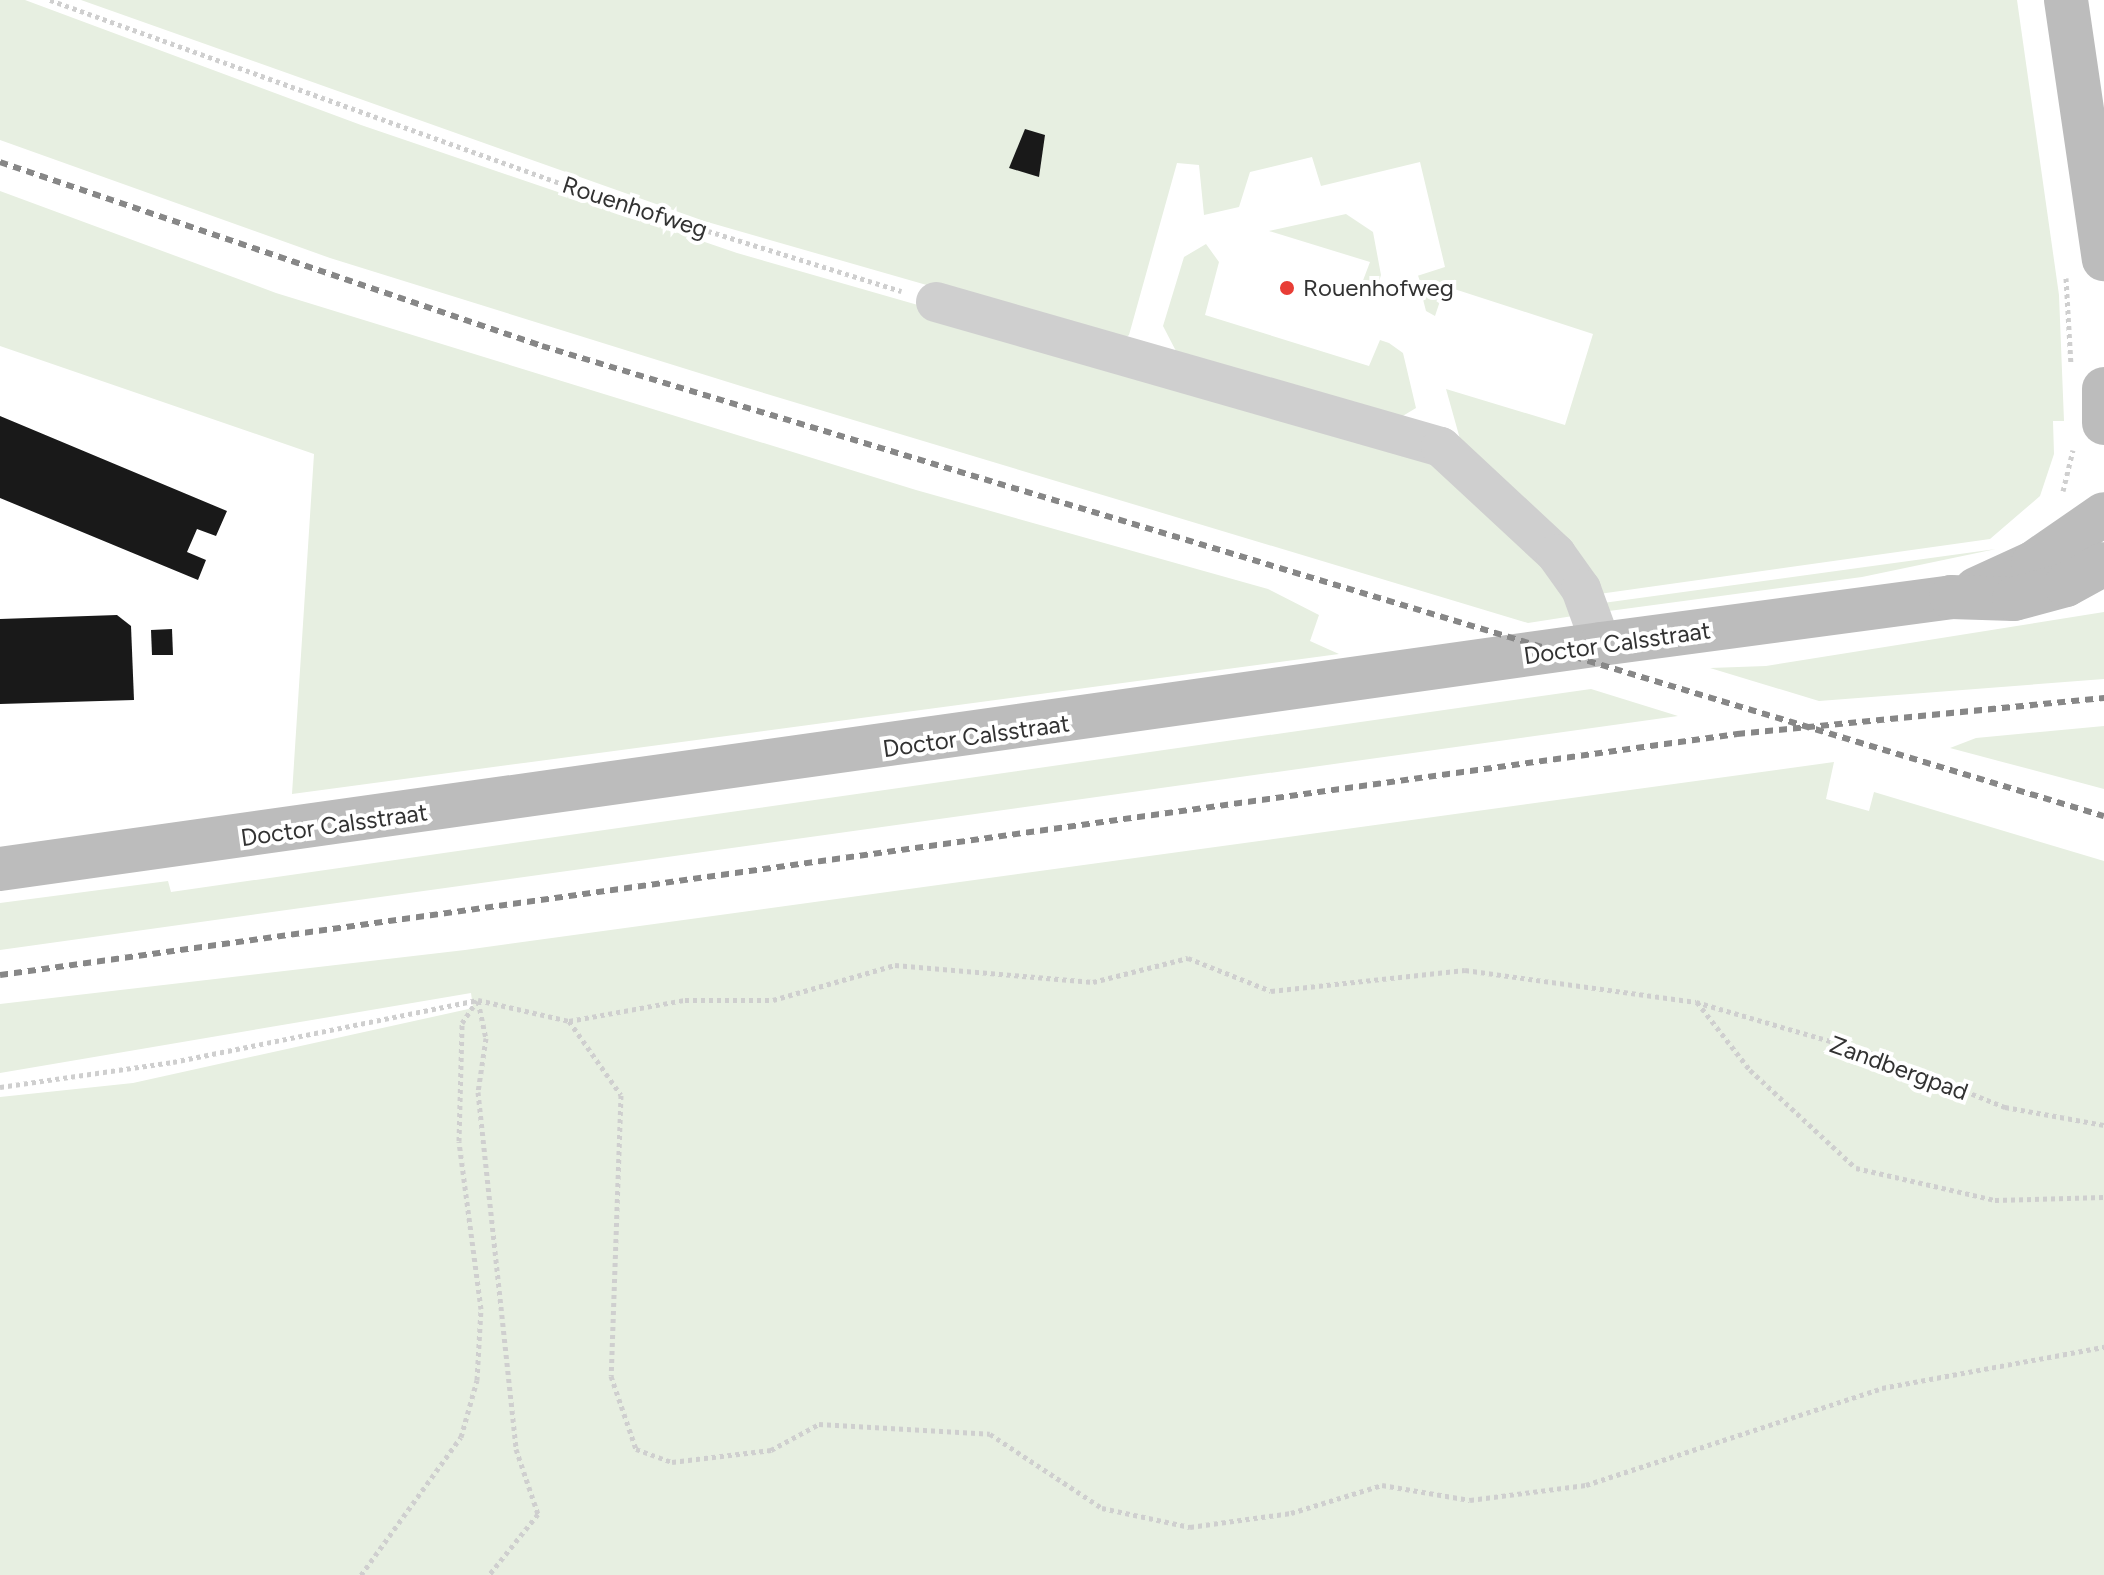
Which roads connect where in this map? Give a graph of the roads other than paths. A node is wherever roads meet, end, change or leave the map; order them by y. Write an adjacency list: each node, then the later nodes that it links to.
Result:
1 (2066, 0): 2 (street)
2 (2104, 259)
3 (936, 302): 9 (street)
4 (2104, 389): 5 (street)
5 (2089, 433)
6 (2104, 514): 8 (street, Doctor Calsstraat)
7 (2104, 564): 8 (street, Doctor Calsstraat)
8 (1951, 597): 9 (street, Doctor Calsstraat)
9 (1601, 644): 10 (street, Doctor Calsstraat)
10 (0, 869)

